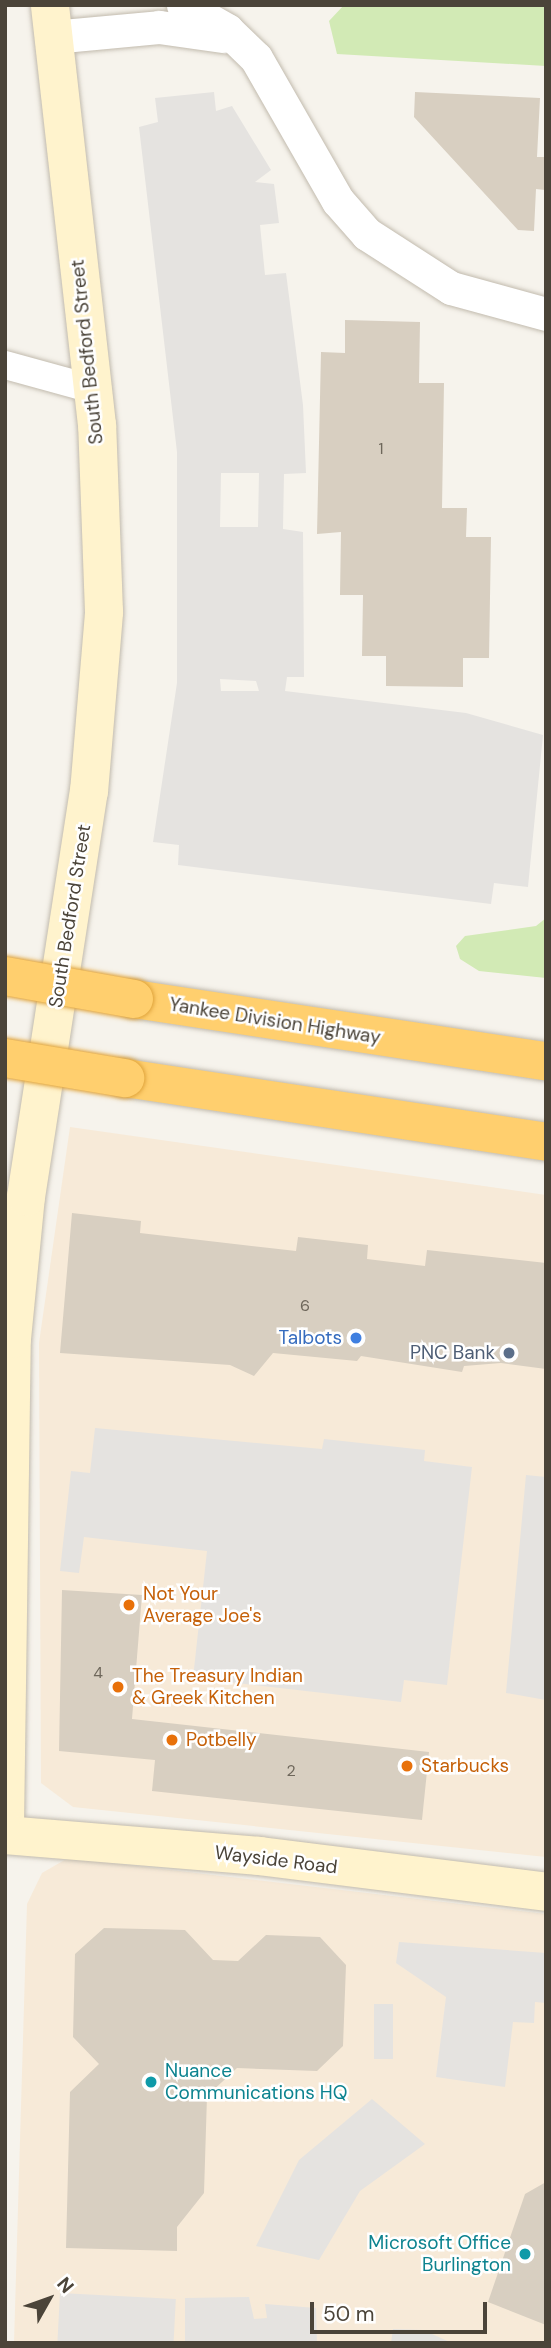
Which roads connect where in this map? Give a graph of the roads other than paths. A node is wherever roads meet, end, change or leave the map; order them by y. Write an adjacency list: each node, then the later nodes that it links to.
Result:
1 (183, 5): 3 (street)
2 (51, 21): 3 (street); 6 (main road, South Bedford Street)
3 (242, 44): 4 (street)
4 (546, 314)
5 (5, 365): 6 (street)
6 (92, 389): 13 (main road, South Bedford Street)
7 (5, 976): 8 (highway, Yankee Division Highway, bridge)
8 (471, 1050): 9 (highway); 11 (highway, Yankee Division Highway)
9 (546, 1053)
10 (5, 1058): 12 (highway, bridge)
11 (546, 1062)
12 (546, 1142)
13 (5, 1827)
14 (5, 1835): 15 (main road, Wayside Road)
15 (546, 1892)

